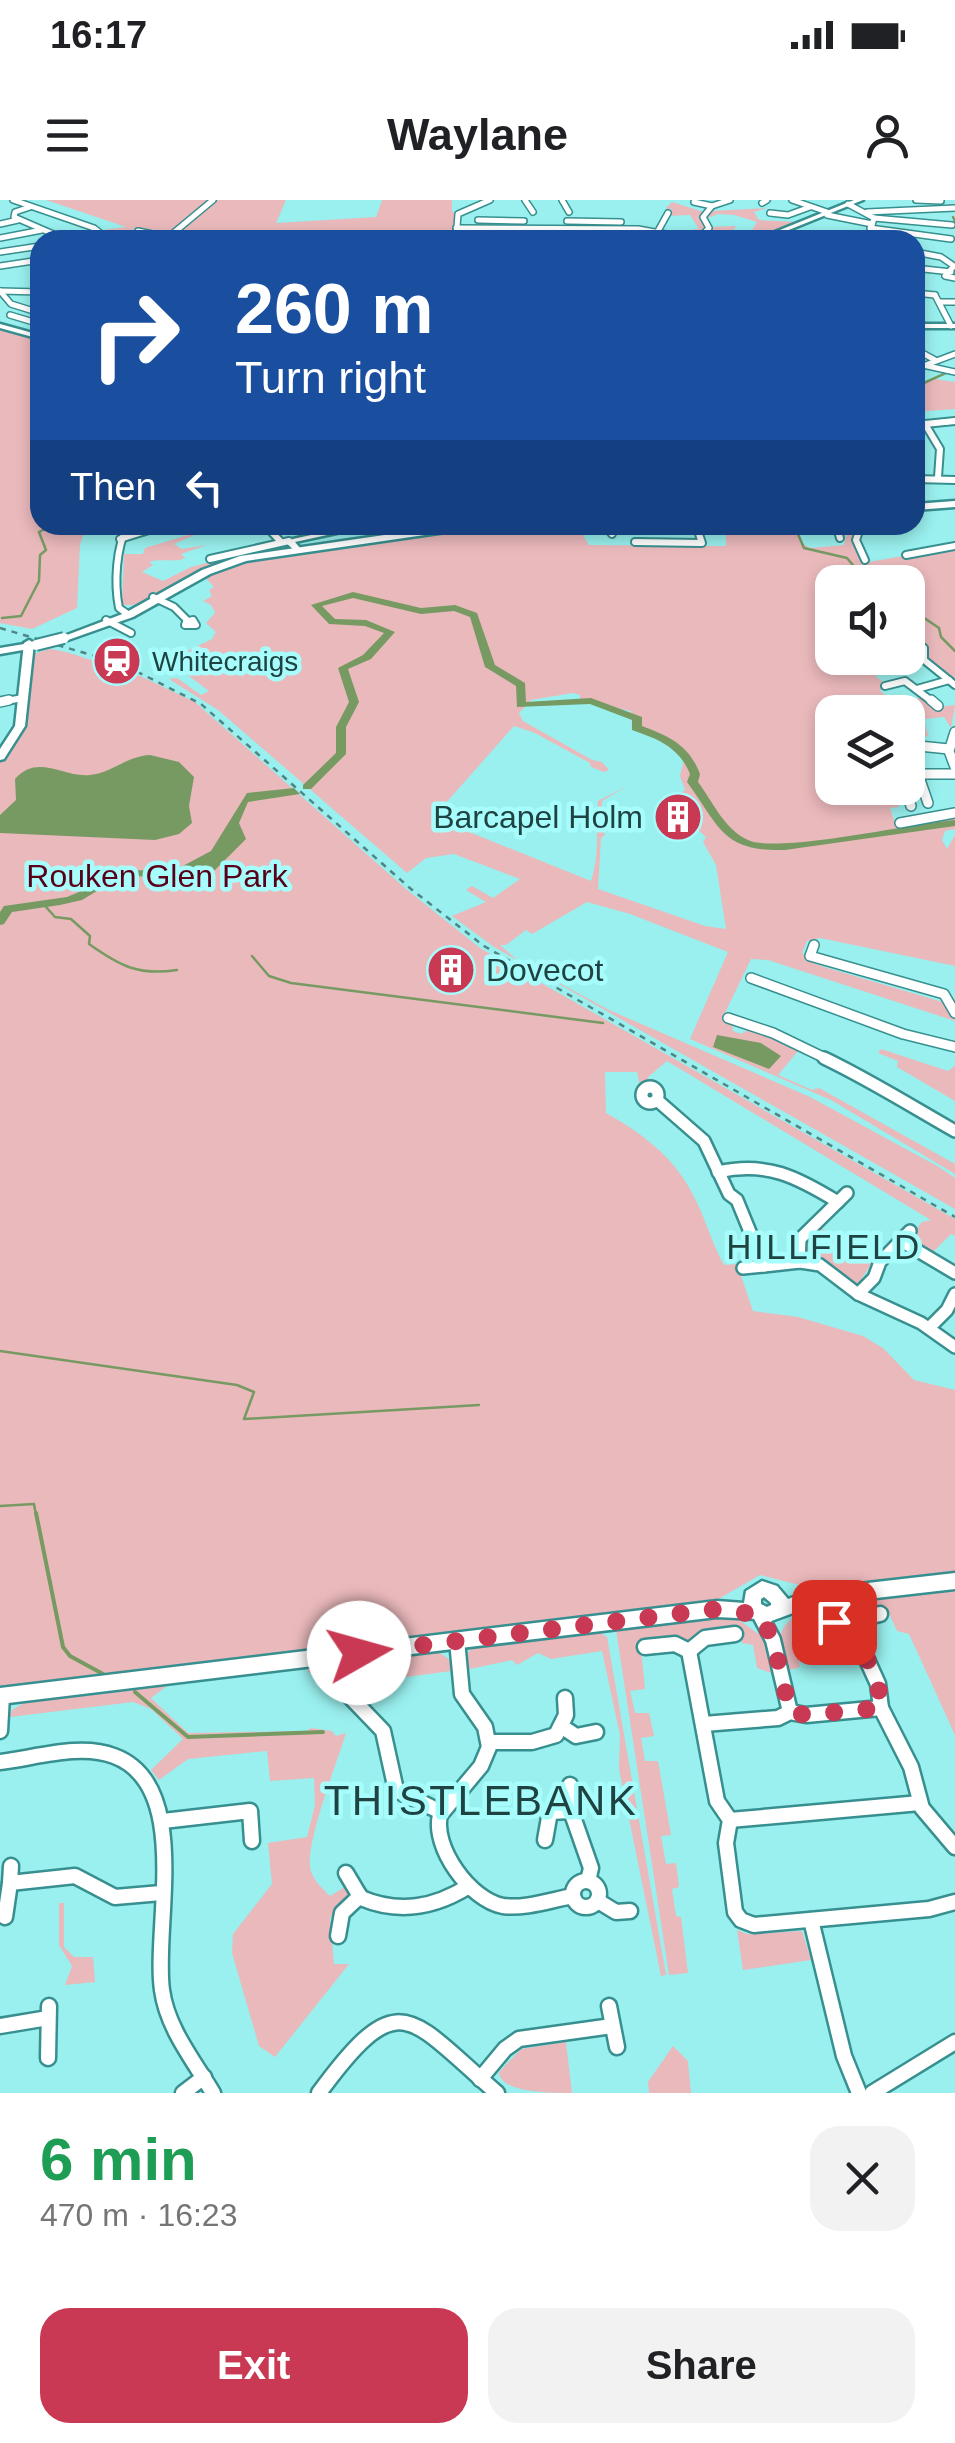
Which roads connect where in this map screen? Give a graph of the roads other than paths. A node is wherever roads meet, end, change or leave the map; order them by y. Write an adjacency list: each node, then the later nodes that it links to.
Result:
1 (213, 200): 40 (street)
2 (471, 200): 13 (street)
3 (490, 200): 13 (street)
4 (525, 200): 21 (street)
5 (562, 200): 22 (street)
6 (730, 200): 16 (street)
7 (794, 200): 18 (street)
8 (860, 200): 14 (street)
9 (916, 200): 11 (street)
10 (15, 201): 15 (street); 17 (street)
11 (941, 201): 20 (street)
12 (699, 203): 16 (street)
13 (481, 204): 36 (street)
14 (848, 204): 19 (street); 25 (street)
15 (0, 206)
16 (712, 206): 44 (street)
17 (31, 207): 26 (street); 39 (street)
18 (810, 207): 24 (street); 25 (street)
19 (871, 208): 20 (street); 32 (street)
20 (952, 209)
21 (529, 210)
22 (570, 211)
23 (666, 214): 43 (street)
24 (773, 214)
25 (827, 214): 32 (street); 45 (street)
26 (18, 220): 30 (street); 37 (street)
27 (480, 220): 35 (street)
28 (520, 222): 35 (street)
29 (570, 222): 31 (street)
30 (0, 224)
31 (621, 224): 41 (street); 42 (street)
32 (872, 224): 33 (street); 46 (street); 47 (street)
33 (936, 224): 34 (street); 51 (street)
34 (952, 225)
35 (504, 226): 36 (street); 41 (street)
36 (456, 228)
37 (43, 229): 38 (street)
38 (38, 230)
39 (96, 230)
40 (177, 230)
41 (528, 230)
42 (649, 230)
43 (659, 230)
44 (707, 230)
45 (785, 230)
46 (870, 230)
47 (900, 230)
48 (30, 232): 50 (street)
49 (925, 236): 51 (street)
50 (0, 238)
51 (941, 239): 52 (street); 56 (street)
52 (952, 239)
53 (0, 252): 54 (street)
54 (30, 253)
55 (925, 253): 56 (street)
56 (931, 254): 59 (street)
57 (30, 257): 60 (street)
58 (955, 258): 59 (street)
59 (946, 259): 62 (street)
60 (3, 269)
61 (925, 269): 62 (street)
62 (954, 271)
63 (940, 288): 67 (street)
64 (0, 291): 65 (street); 69 (street)
65 (30, 292)
66 (925, 296): 67 (street)
67 (937, 299): 68 (street); 74 (street)
68 (955, 302)
69 (30, 310)
70 (10, 315): 71 (street)
71 (30, 321)
72 (0, 326): 75 (street)
73 (925, 326): 74 (street)
74 (953, 326)
75 (30, 334)
76 (925, 354): 78 (street)
77 (955, 354): 78 (street)
78 (935, 360): 79 (street)
79 (925, 364)
80 (925, 368): 81 (street)
81 (955, 372)
82 (955, 421): 83 (street)
83 (925, 424): 85 (street)
84 (955, 446): 85 (street)
85 (942, 447): 86 (street)
86 (938, 478): 87 (street); 88 (street)
87 (925, 479)
88 (955, 480)
89 (954, 505): 90 (main road)
90 (925, 508)
91 (122, 535): 101 (street)
92 (133, 535): 101 (street)
93 (278, 535): 103 (street)
94 (283, 535): 103 (street)
95 (327, 535): 103 (street)
96 (376, 535): 103 (main road)
97 (701, 535): 102 (street)
98 (839, 535): 100 (street)
99 (858, 535): 107 (street)
100 (840, 538)
101 (120, 539): 109 (street)
102 (635, 542)
103 (290, 544): 106 (street); 108 (main road)
104 (955, 546): 105 (street)
105 (906, 555)
106 (210, 559)
107 (864, 560)
108 (155, 598): 109 (main road); 111 (street)
109 (126, 614): 110 (main road)
110 (108, 621): 112 (street); 113 (main road, bridge)
111 (188, 621)
112 (131, 633)
113 (32, 644): 114 (main road); 119 (street)
114 (0, 649)
115 (925, 661): 117 (street)
116 (882, 675): 118 (street)
117 (952, 682): 118 (street)
118 (917, 689): 121 (street)
119 (23, 698): 120 (street); 125 (street)
120 (0, 702)
121 (938, 706)
122 (955, 732): 124 (street)
123 (925, 748): 124 (street)
124 (949, 750): 126 (street)
125 (0, 757)
126 (955, 770): 127 (street)
127 (925, 772)
128 (925, 793): 129 (street)
129 (934, 809): 130 (street); 131 (street)
130 (955, 813)
131 (900, 823)
132 (814, 946): 134 (street)
133 (752, 978): 137 (street)
134 (950, 993): 135 (street)
135 (955, 1013)
136 (728, 1018): 139 (street)
137 (955, 1046)
138 (656, 1100): 140 (street)
139 (955, 1131)
140 (718, 1172): 142 (street); 144 (street)
141 (847, 1193): 142 (street)
142 (838, 1202): 143 (street)
143 (799, 1262): 144 (street); 147 (street)
144 (764, 1266): 145 (street)
145 (743, 1268)
146 (955, 1273): 147 (street)
147 (858, 1294): 149 (street)
148 (955, 1294): 149 (street)
149 (930, 1326): 150 (street)
150 (955, 1347)
151 (955, 1581): 153 (street)
152 (763, 1591): 153 (street); 154 (street); 155 (street); 155 (street)
153 (815, 1596): 155 (street)
154 (717, 1609): 155 (street); 160 (street)
155 (768, 1612): 167 (street)
156 (880, 1614): 158 (street)
157 (806, 1628): 158 (street)
158 (854, 1629): 166 (street)
159 (735, 1634): 162 (street)
160 (456, 1640): 164 (street); 172 (street)
161 (645, 1647): 162 (street)
162 (688, 1651): 168 (street)
163 (333, 1679): 177 (street)
164 (1, 1696): 170 (street)
165 (565, 1698): 169 (street)
166 (881, 1708): 167 (street); 175 (street)
167 (790, 1712): 168 (street)
168 (704, 1724): 178 (street)
169 (564, 1728): 171 (street); 172 (street)
170 (0, 1731)
171 (596, 1732)
172 (490, 1742): 177 (street)
173 (0, 1762): 179 (street)
174 (570, 1786): 176 (street)
175 (920, 1803): 178 (street); 182 (street)
176 (571, 1810): 180 (street); 185 (street)
177 (441, 1812): 187 (street)
178 (730, 1820): 195 (street)
179 (163, 1821): 181 (street); 188 (street)
180 (545, 1840)
181 (252, 1841)
182 (955, 1846)
183 (11, 1866): 186 (street)
184 (346, 1874): 189 (street)
185 (588, 1881): 190 (street); 191 (street)
186 (10, 1883): 188 (street); 194 (street)
187 (469, 1886): 189 (street); 190 (street)
188 (161, 1892): 203 (street)
189 (360, 1896): 196 (street)
190 (573, 1896): 191 (street)
191 (598, 1901): 193 (street)
192 (955, 1902): 195 (street)
193 (630, 1911)
194 (6, 1918)
195 (811, 1920): 209 (street)
196 (338, 1936)
197 (610, 2006): 199 (street)
198 (0, 2026): 202 (street)
199 (612, 2026): 201 (street); 204 (street)
200 (955, 2042): 210 (street)
201 (616, 2047)
202 (48, 2058)
203 (204, 2077): 205 (street); 206 (street)
204 (480, 2079): 207 (street); 208 (street)
205 (183, 2093)
206 (213, 2093)
207 (319, 2093)
208 (497, 2093)
209 (859, 2093)
210 (872, 2093)

